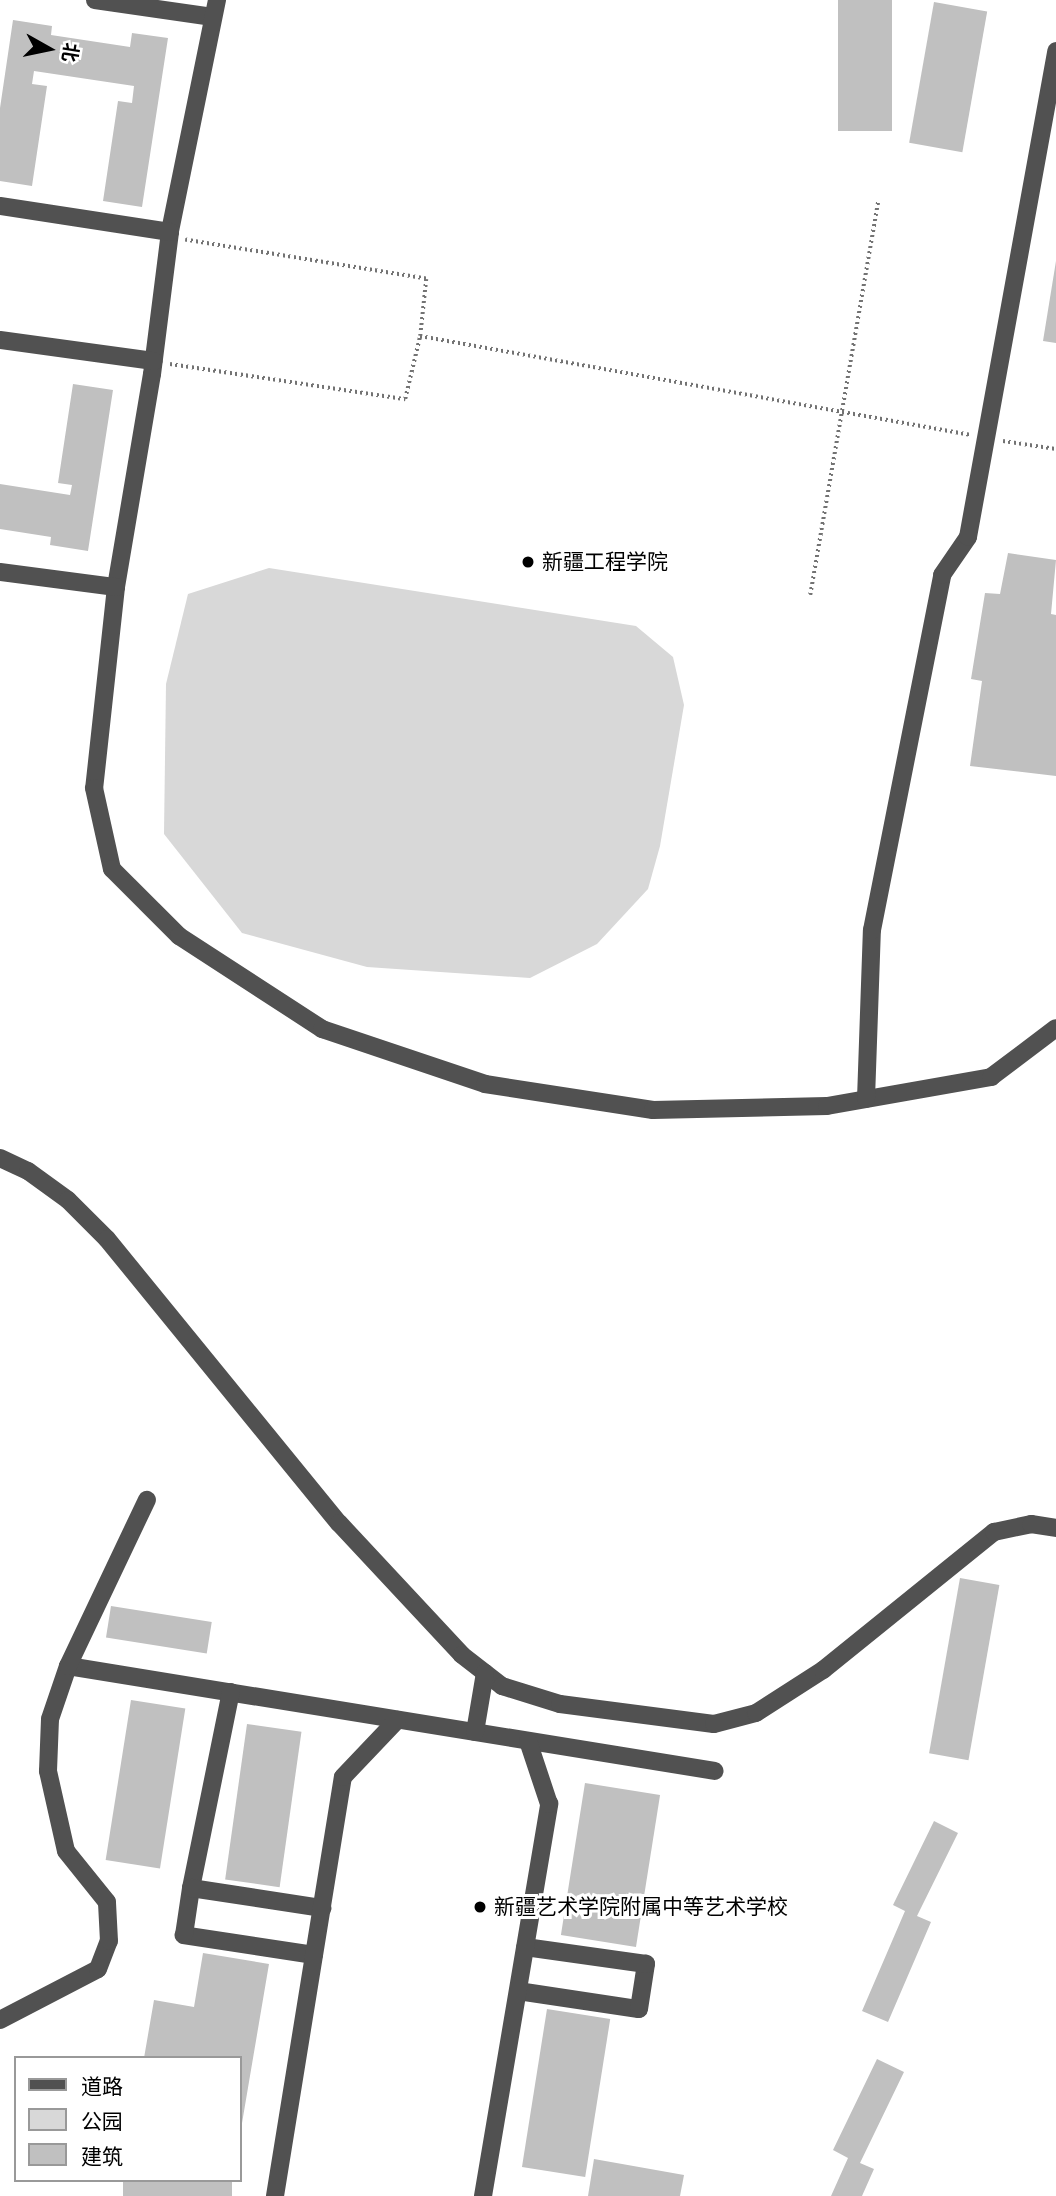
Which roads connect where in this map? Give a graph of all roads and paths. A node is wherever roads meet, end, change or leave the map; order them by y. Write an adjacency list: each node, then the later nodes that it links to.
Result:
1 (95, 0): 2 (street)
2 (215, 9): 6 (street)
3 (1056, 51): 10 (street)
4 (878, 201): 14 (path)
5 (0, 206): 6 (street)
6 (169, 235): 7 (path); 13 (street)
7 (420, 336): 9 (path); 10 (path)
8 (0, 340): 9 (street)
9 (154, 361)
10 (988, 438): 11 (path); 16 (street)
11 (1056, 449)
12 (0, 572): 13 (street)
13 (116, 587): 16 (street)
14 (810, 595)
15 (1056, 1028): 16 (street)
16 (866, 1099)
17 (0, 1158): 21 (street)
18 (147, 1500): 20 (street)
19 (1056, 1528): 21 (street)
20 (68, 1666): 22 (street); 32 (street)
21 (485, 1673): 24 (street)
22 (231, 1692): 23 (street); 27 (street)
23 (397, 1720): 24 (street); 28 (street)
24 (475, 1732): 25 (street)
25 (528, 1741): 26 (street); 29 (street)
26 (715, 1772)
27 (191, 1888): 28 (street); 30 (street)
28 (322, 1908): 30 (street)
29 (525, 1947): 31 (street); 31 (street)
30 (314, 1955): 33 (street)
31 (518, 1991): 34 (street)
32 (0, 2020)
33 (275, 2196)
34 (483, 2196)

